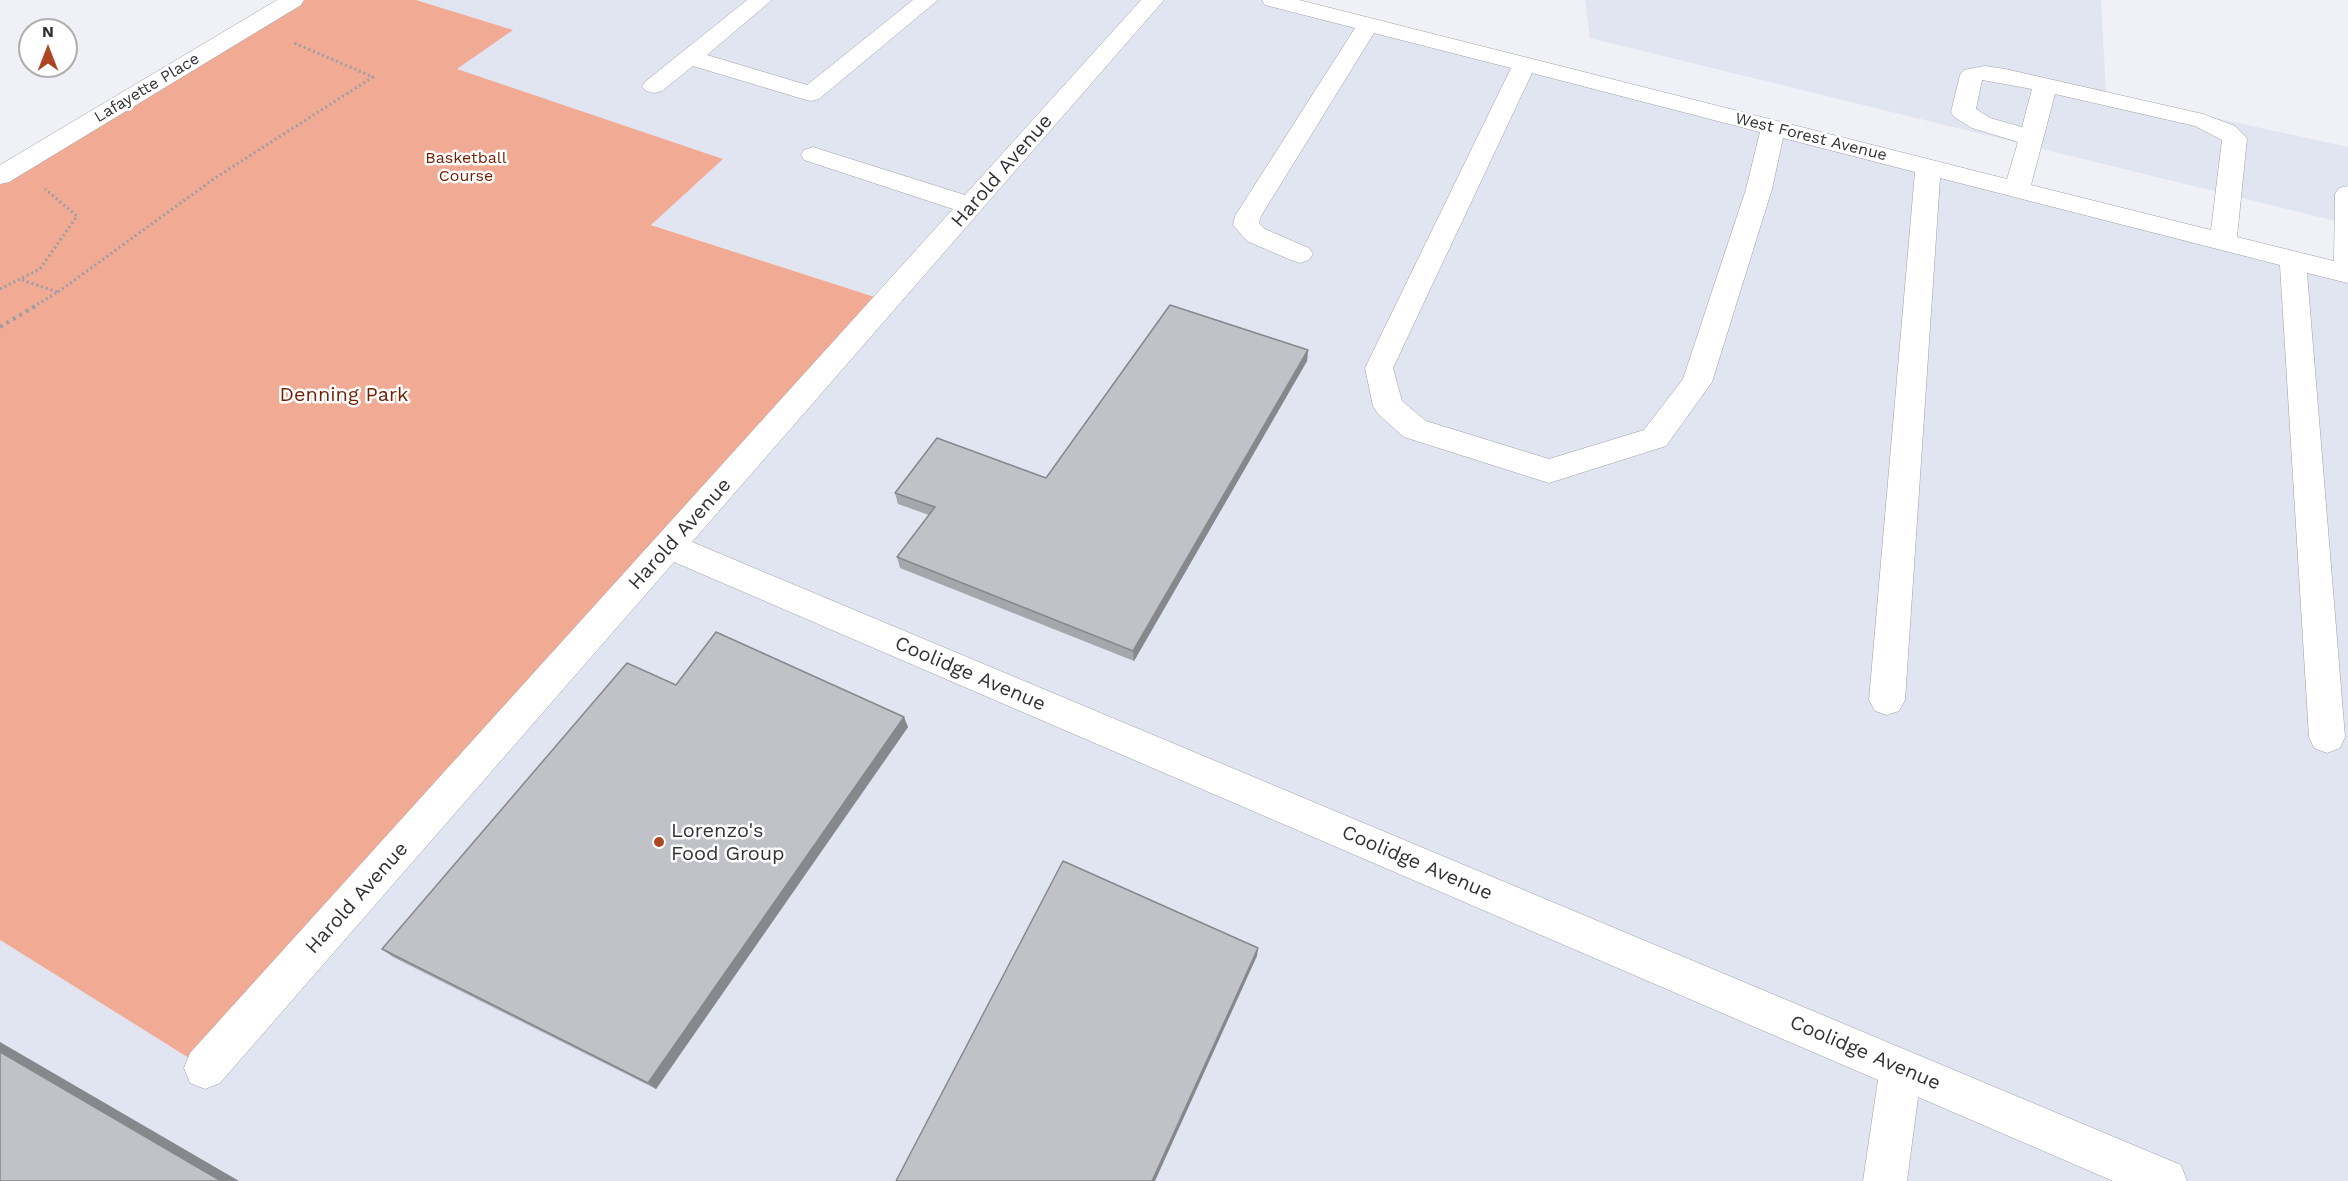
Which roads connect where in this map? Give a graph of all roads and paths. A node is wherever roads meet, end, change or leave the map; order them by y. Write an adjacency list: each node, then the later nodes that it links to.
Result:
1 (293, 0): 7 (street, Lafayette Place)
2 (761, 0): 9 (street)
3 (927, 0): 9 (street)
4 (1153, 0): 20 (street, Harold Avenue)
5 (1273, 0): 6 (street, West Forest Avenue)
6 (1347, 9): 8 (street, West Forest Avenue)
7 (252, 24): 17 (street, Lafayette Place); 27 (path)
8 (1368, 24): 10 (street, West Forest Avenue); 22 (street)
9 (689, 57): 11 (street)
10 (1525, 64): 13 (street, West Forest Avenue); 13 (street)
11 (654, 86)
12 (2045, 86): 14 (street); 14 (street); 21 (street)
13 (1773, 127): 16 (street, West Forest Avenue)
14 (2031, 138): 18 (street)
15 (813, 155): 20 (street)
16 (1928, 167): 18 (street, West Forest Avenue); 30 (street)
17 (8, 171): 25 (path)
18 (2017, 189): 21 (street, West Forest Avenue)
19 (2348, 194): 24 (street)
20 (971, 206): 29 (street, Harold Avenue)
21 (2223, 241): 23 (street, West Forest Avenue)
22 (1300, 254)
23 (2293, 260): 24 (street, West Forest Avenue); 31 (street)
24 (2348, 273)
25 (21, 280): 26 (path); 27 (path)
26 (0, 289)
27 (58, 292): 28 (path)
28 (0, 327)
29 (669, 546): 32 (street, Harold Avenue); 33 (street, Coolidge Avenue)
30 (1887, 700)
31 (2327, 737)
32 (205, 1068)
33 (1901, 1069): 34 (street); 35 (street, Coolidge Avenue)
34 (1885, 1181)
35 (2165, 1181)

